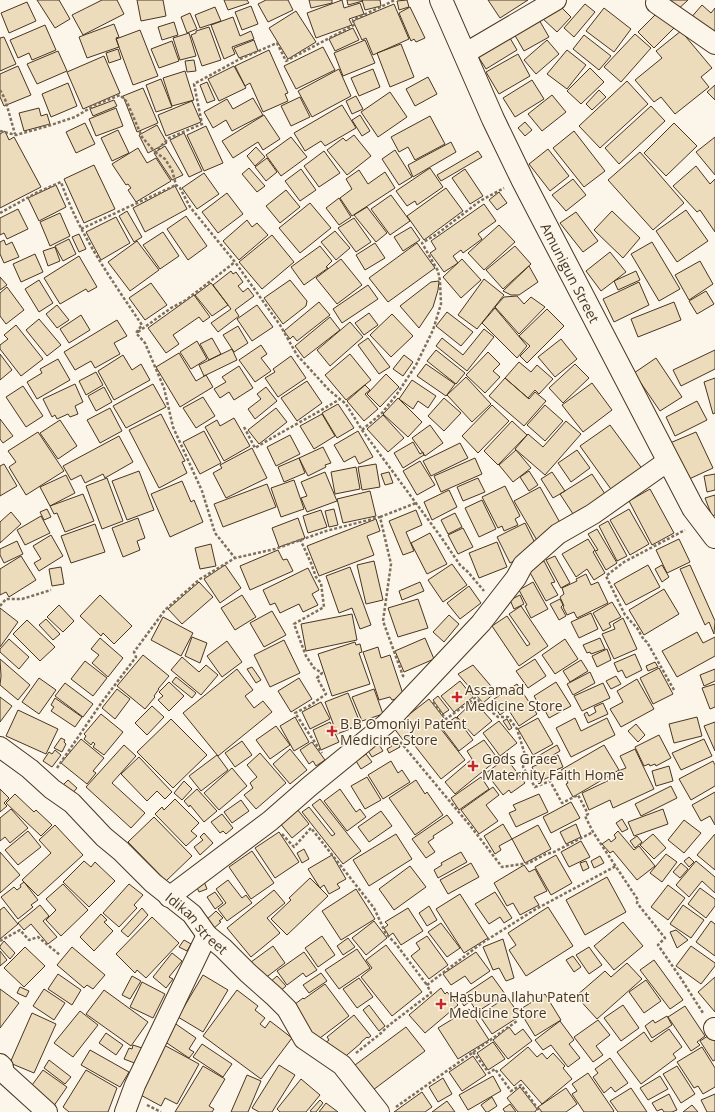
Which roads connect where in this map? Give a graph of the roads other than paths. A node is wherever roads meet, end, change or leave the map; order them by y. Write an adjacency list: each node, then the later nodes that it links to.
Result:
1 (441, 0): 5 (main road, Amunigun Street)
2 (556, 0): 5 (street)
3 (656, 3): 4 (street)
4 (715, 44)
5 (464, 54): 6 (main road, Amunigun Street)
6 (668, 461): 7 (main road, Amunigun Street); 9 (street)
7 (709, 529)
8 (0, 747): 9 (street, Idikan street)
9 (169, 896): 10 (street, Idikan street)
10 (207, 935): 12 (street, Idikan street); 14 (street)
11 (0, 1064): 13 (street)
12 (387, 1110)
13 (47, 1112)
14 (125, 1112)

